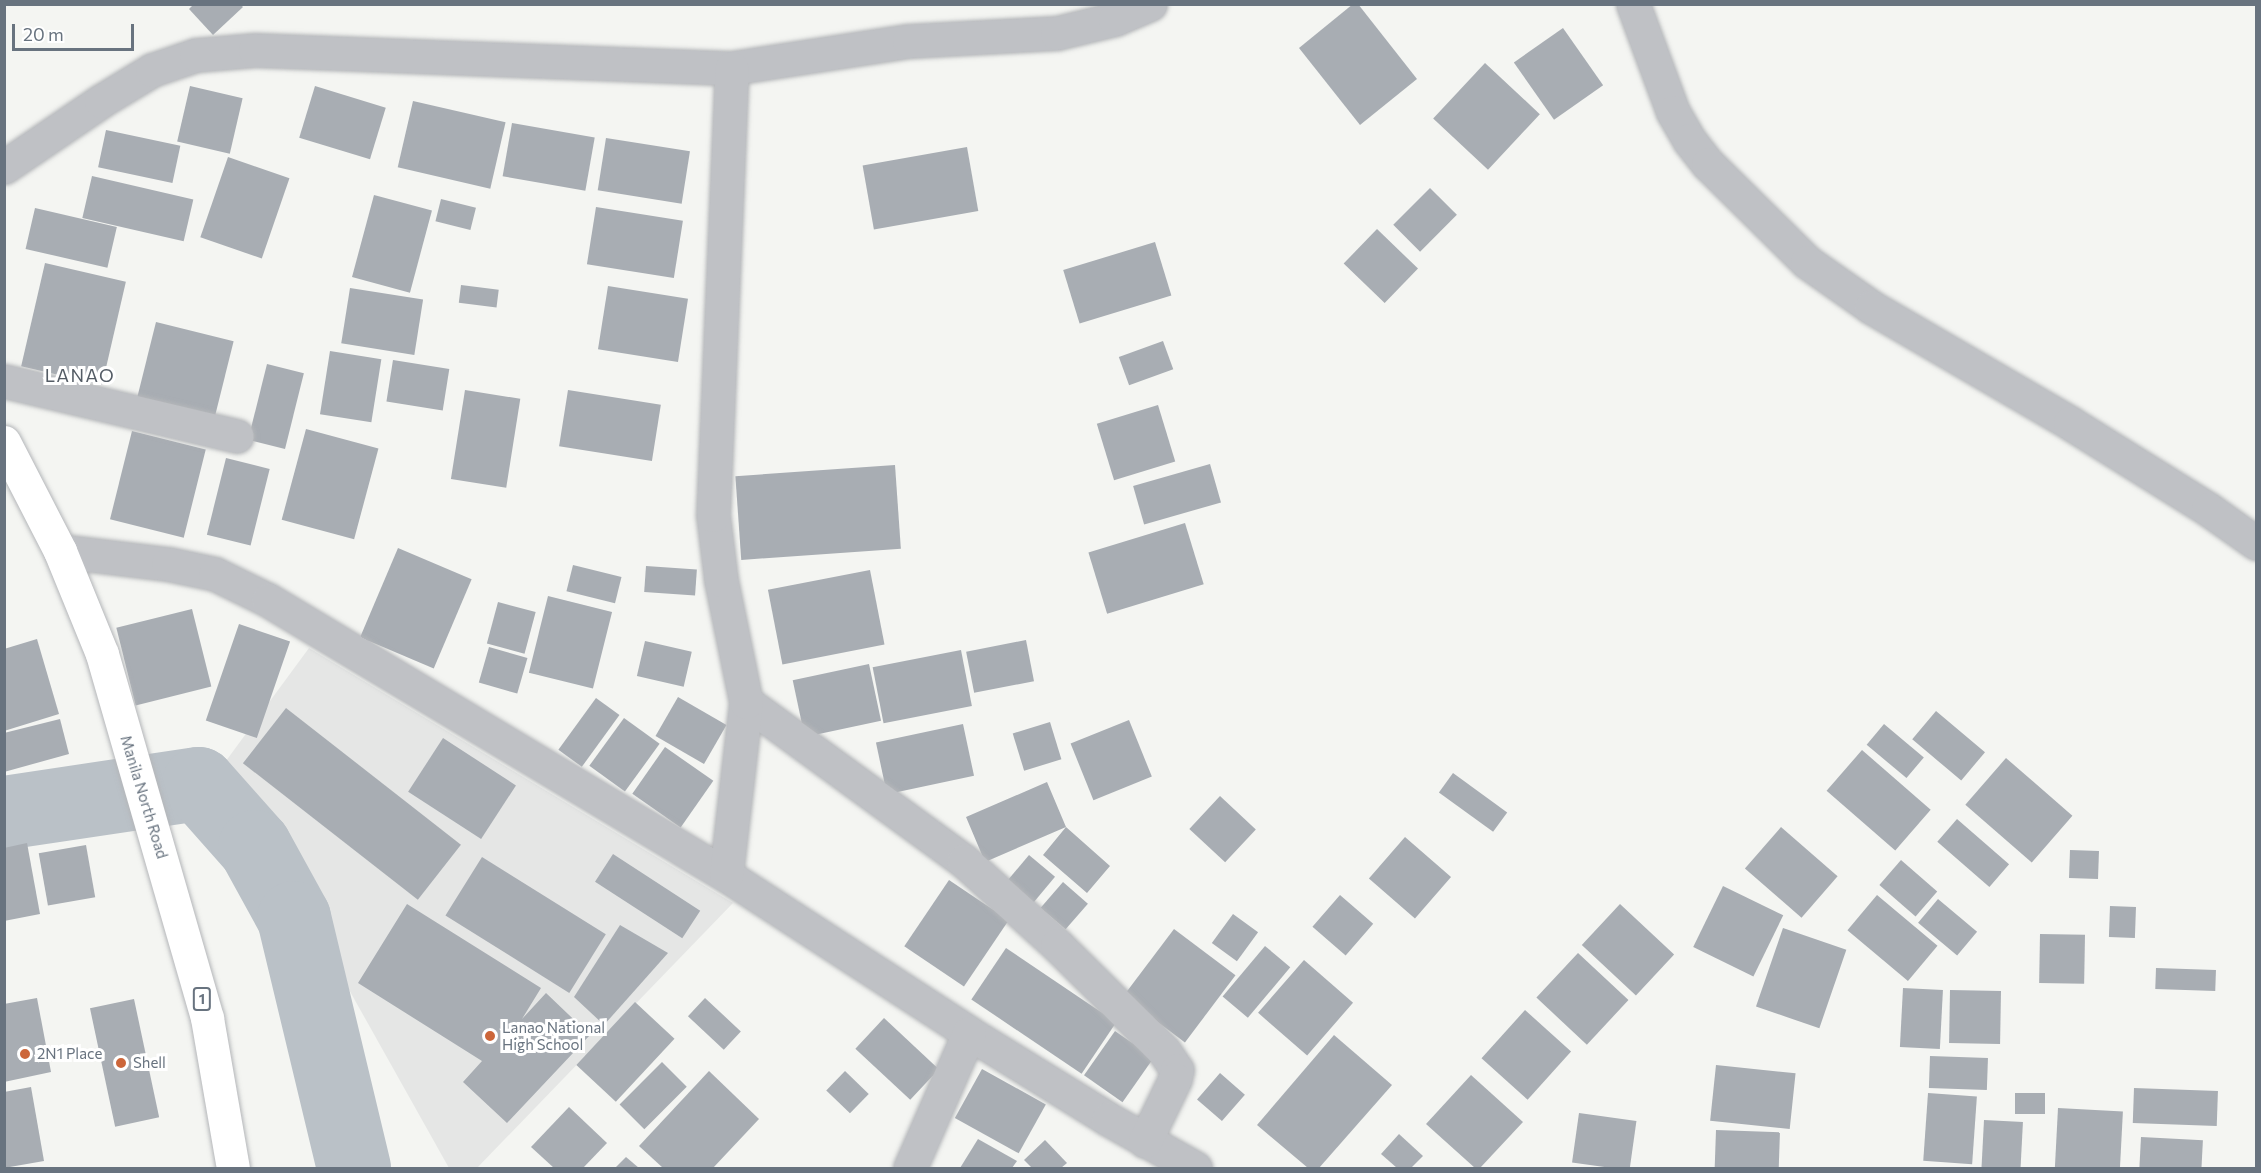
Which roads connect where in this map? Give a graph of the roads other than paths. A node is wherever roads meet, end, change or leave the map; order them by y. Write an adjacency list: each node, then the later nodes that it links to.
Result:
1 (1150, 4): 3 (street)
2 (1633, 4): 8 (street)
3 (732, 68): 4 (street); 10 (street)
4 (4, 167)
5 (4, 381): 6 (street)
6 (237, 436)
7 (4, 442): 9 (highway, Manila North Road / 1)
8 (2256, 543)
9 (60, 551): 11 (street); 14 (highway, Manila North Road / 1)
10 (746, 702): 11 (street); 13 (street)
11 (726, 875): 12 (street)
12 (969, 1033): 13 (street); 15 (street)
13 (1145, 1141): 16 (street)
14 (233, 1168)
15 (910, 1168)
16 (1195, 1168)

